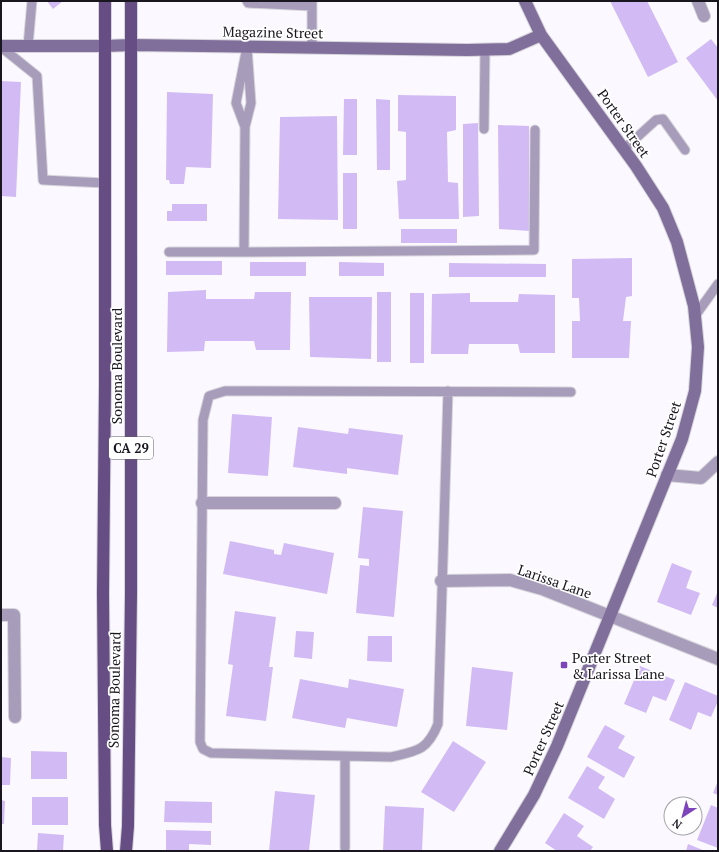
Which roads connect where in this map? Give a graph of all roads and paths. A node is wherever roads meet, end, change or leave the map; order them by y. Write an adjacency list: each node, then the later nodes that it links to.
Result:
1 (32, 1): 12 (lane)
2 (105, 1): 13 (main road, Sonoma Boulevard / CA 29)
3 (131, 1): 10 (main road, Sonoma Boulevard / CA 29)
4 (247, 1): 7 (lane)
5 (525, 1): 9 (street, Porter Street)
6 (698, 1): 8 (street)
7 (312, 3): 15 (lane)
8 (704, 16)
9 (541, 35): 16 (street, Magazine Street); 20 (street, Porter Street)
10 (132, 45): 13 (street, Magazine Street); 14 (street, Magazine Street); 41 (main road, Sonoma Boulevard / CA 29)
11 (1, 46): 12 (street, Magazine Street); 22 (lane)
12 (28, 46): 13 (street, Magazine Street)
13 (105, 46): 22 (main road, Sonoma Boulevard / CA 29)
14 (247, 47): 15 (street, Magazine Street); 17 (lane); 17 (lane)
15 (312, 48): 16 (street, Magazine Street)
16 (485, 50): 18 (lane)
17 (245, 127): 24 (lane)
18 (484, 129)
19 (535, 130): 24 (lane)
20 (624, 149): 21 (lane); 26 (street, Porter Street)
21 (685, 150)
22 (105, 183): 40 (main road, Sonoma Boulevard / CA 29)
23 (169, 252): 24 (lane)
24 (244, 252)
25 (718, 284): 26 (lane)
26 (695, 316): 30 (street, Porter Street)
27 (448, 391): 28 (lane); 31 (lane); 33 (lane)
28 (571, 392)
29 (718, 462): 30 (street)
30 (667, 476): 35 (street, Porter Street)
31 (202, 503): 32 (street); 38 (lane)
32 (335, 503)
33 (441, 581): 35 (street, Larissa Lane); 38 (lane)
34 (1, 615): 37 (street)
35 (610, 616): 36 (street, Larissa Lane); 42 (street, Porter Street)
36 (718, 659)
37 (15, 717)
38 (345, 756): 39 (lane)
39 (345, 848)
40 (107, 851)
41 (126, 851)
42 (500, 851)

